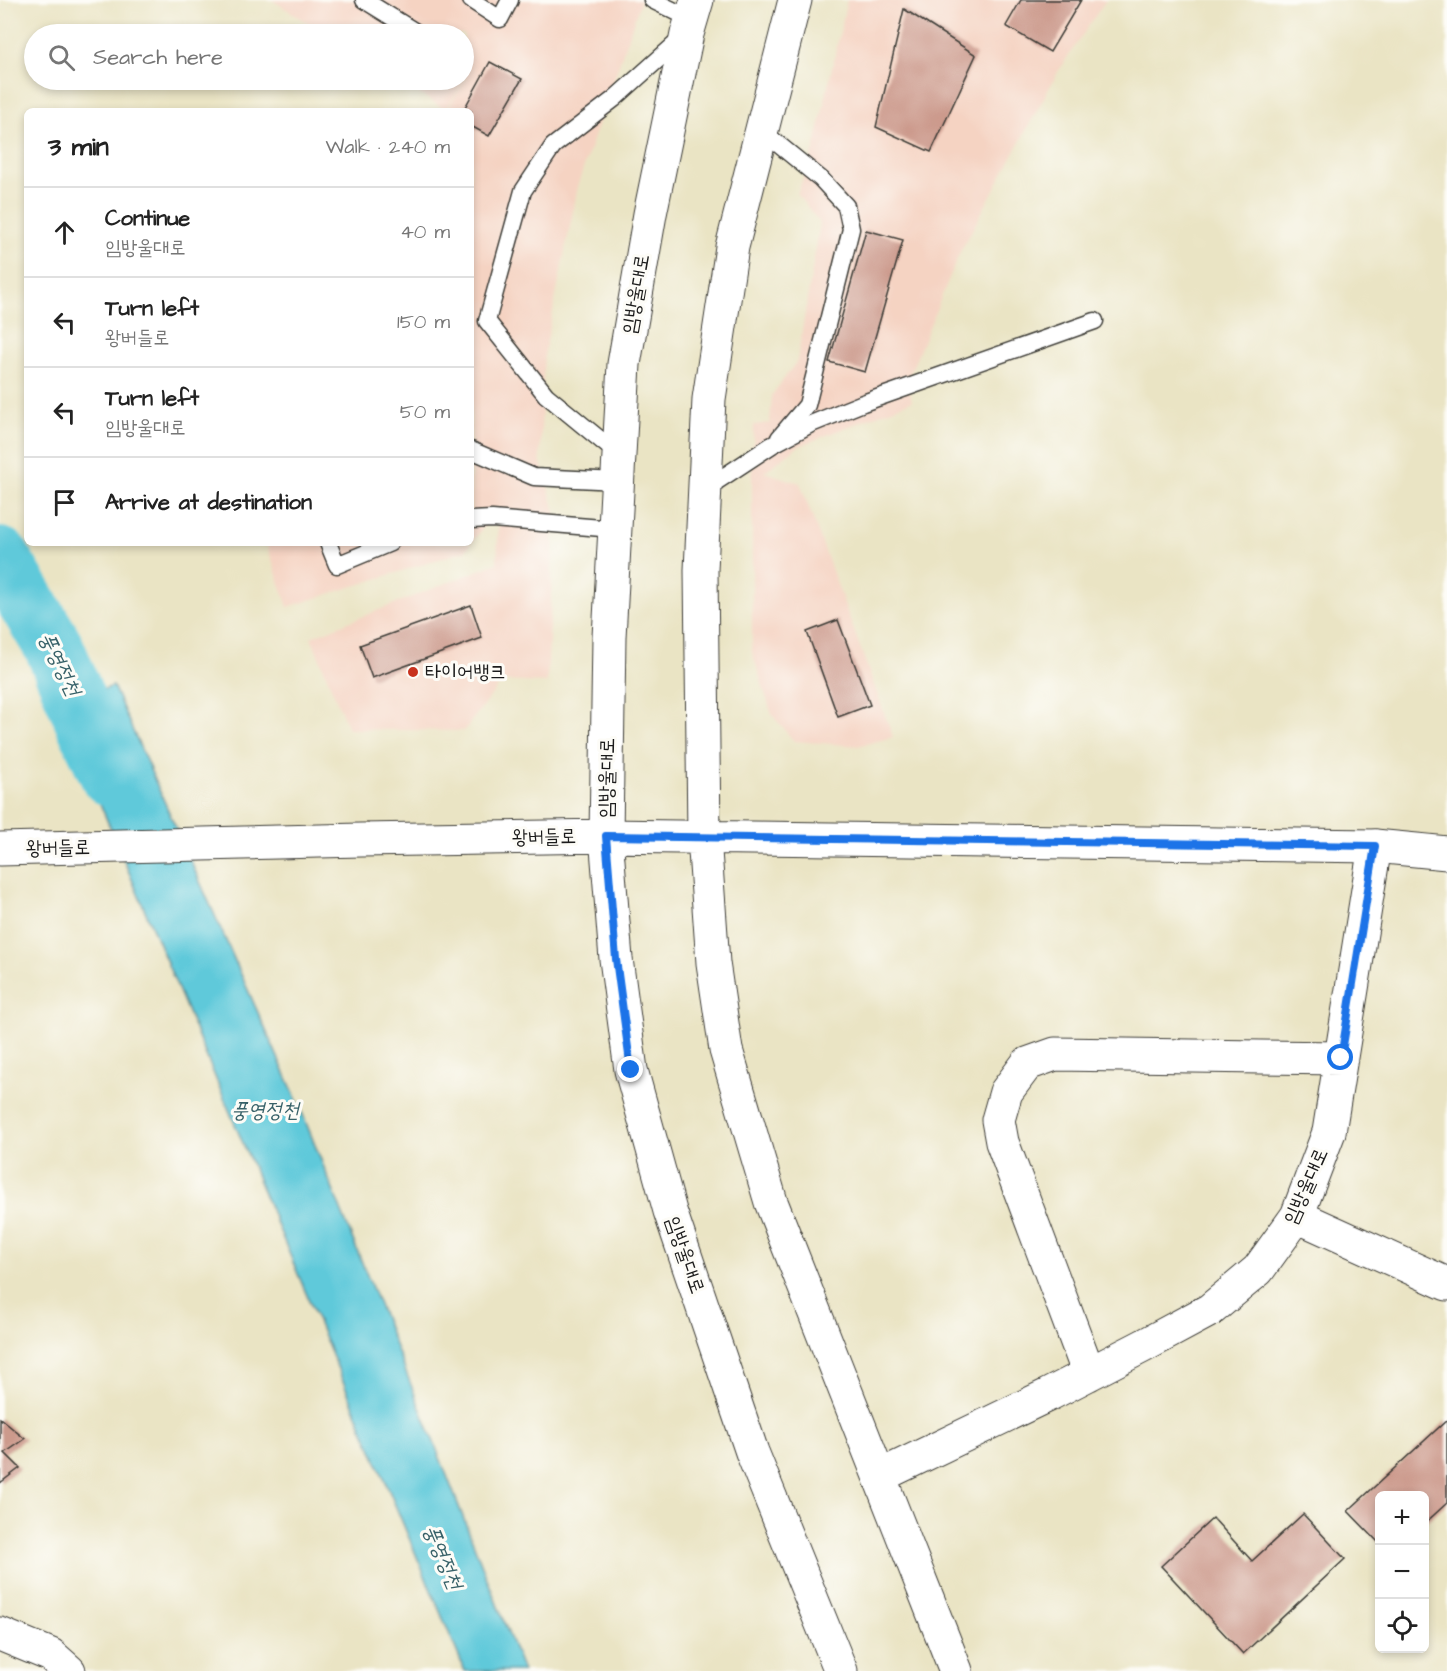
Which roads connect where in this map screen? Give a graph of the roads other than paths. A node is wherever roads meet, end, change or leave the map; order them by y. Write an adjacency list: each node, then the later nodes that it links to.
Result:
1 (364, 0): 7 (lane)
2 (471, 0): 3 (lane)
3 (510, 0)
4 (652, 0): 6 (lane)
5 (795, 0): 8 (main road)
6 (692, 18): 12 (main road, 임방울대로); 12 (lane)
7 (402, 24)
8 (762, 130): 10 (lane); 13 (main road)
9 (1095, 321): 10 (lane)
10 (772, 445): 13 (lane)
11 (474, 451): 12 (lane)
12 (619, 468): 15 (main road, 임방울대로)
13 (705, 489): 19 (main road)
14 (474, 520): 15 (lane)
15 (614, 529): 18 (main road, 임방울대로)
16 (329, 546): 17 (lane)
17 (383, 546)
18 (606, 836): 19 (main road, 왕버들로); 21 (main road, 왕버들로); 30 (main road, 임방울대로)
19 (704, 837): 20 (main road, 왕버들로); 27 (main road)
20 (1375, 846): 22 (main road, 왕버들로); 23 (main road, 임방울대로)
21 (0, 849)
22 (1447, 853)
23 (1341, 1058): 24 (main road, 임방울대로); 26 (main road)
24 (1297, 1216): 25 (main road); 26 (main road, 임방울대로)
25 (1447, 1284)
26 (1089, 1374): 27 (main road, 임방울대로)
27 (880, 1476): 31 (main road)
28 (0, 1634): 29 (main road)
29 (69, 1671)
30 (841, 1671)
31 (956, 1671)

